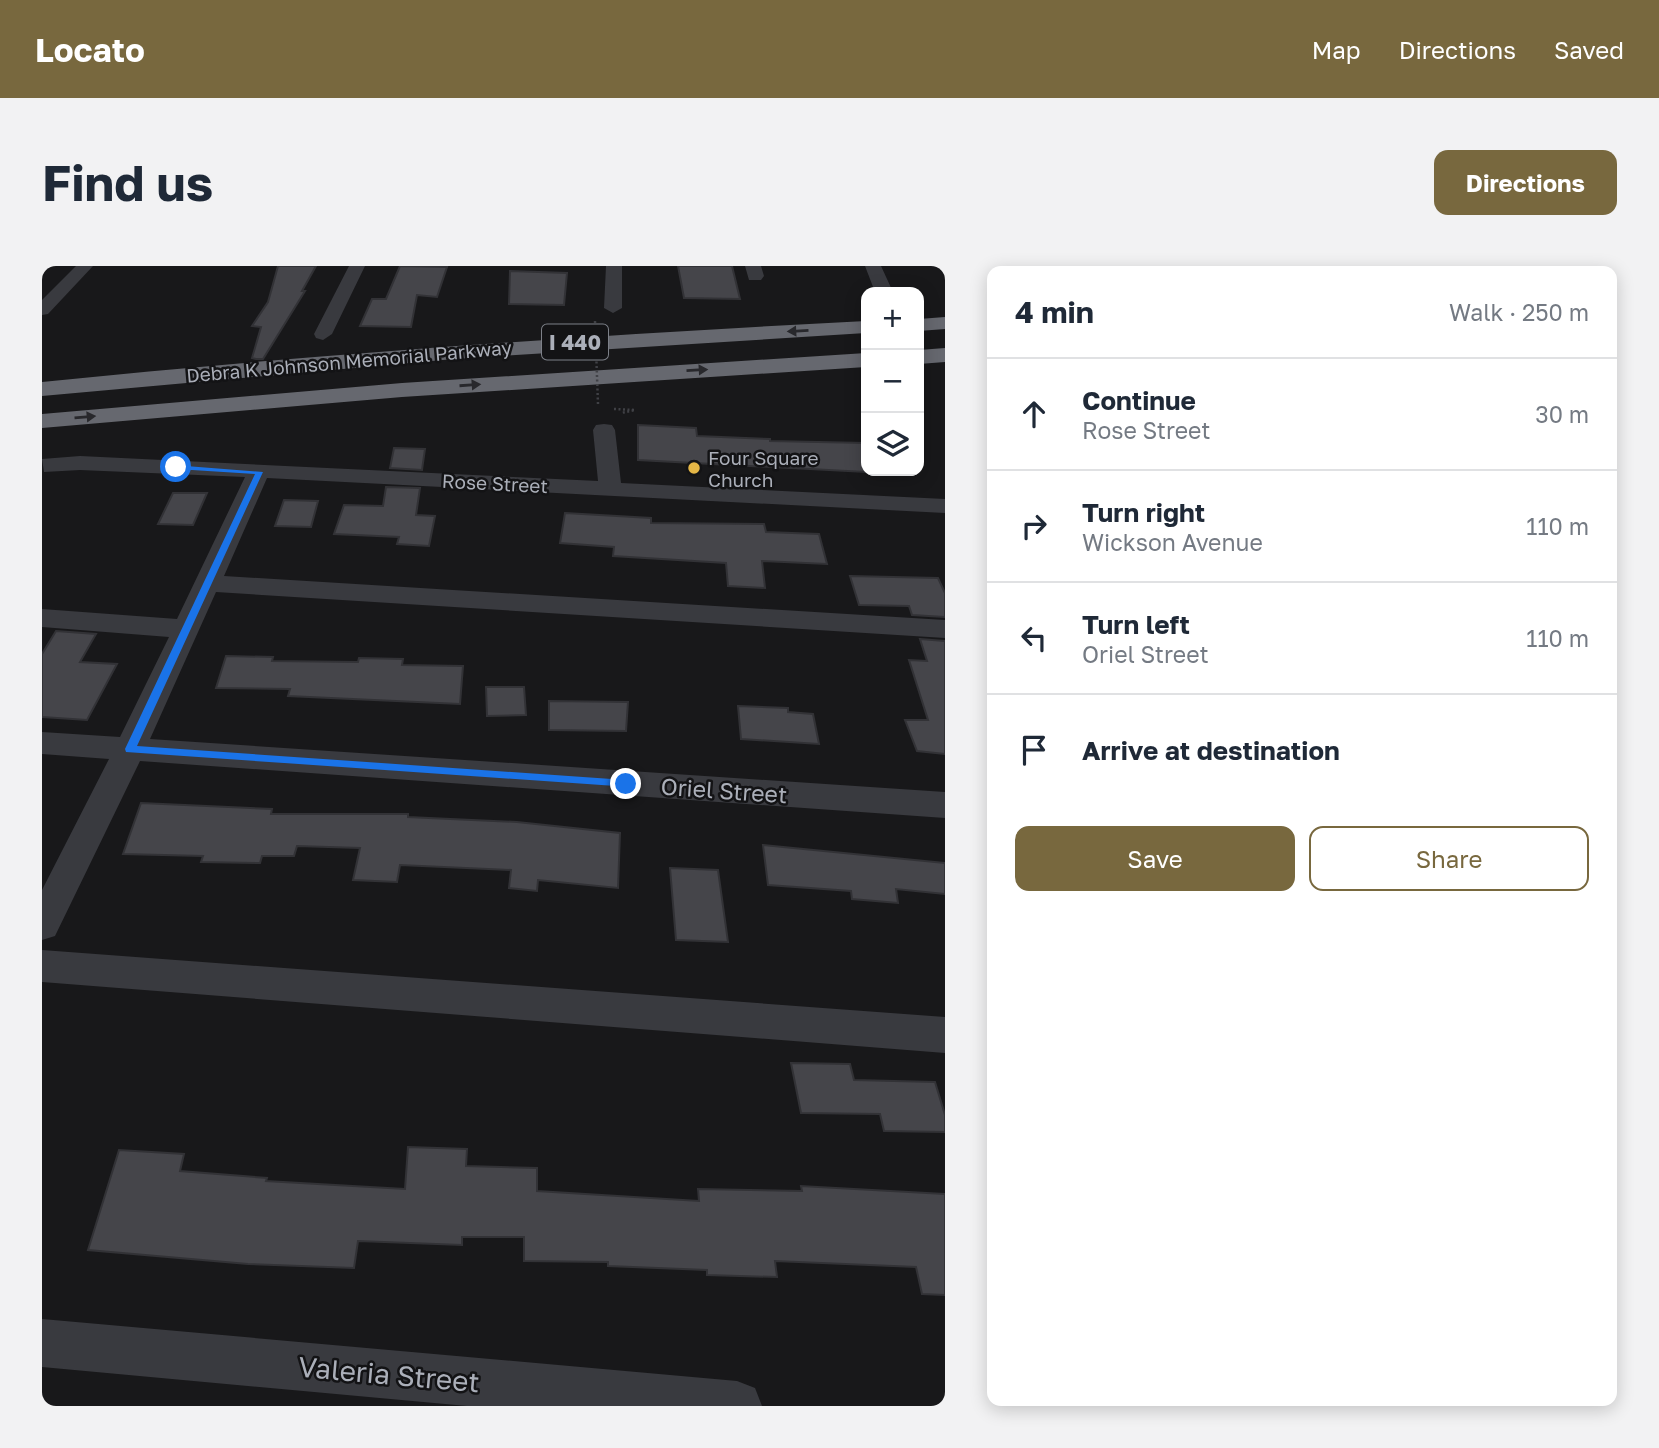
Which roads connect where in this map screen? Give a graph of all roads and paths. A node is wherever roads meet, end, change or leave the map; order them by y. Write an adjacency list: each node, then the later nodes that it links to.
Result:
1 (85, 266): 7 (street)
2 (357, 266): 12 (street)
3 (614, 266): 6 (street)
4 (873, 266): 5 (street)
5 (882, 287)
6 (613, 308)
7 (42, 310)
8 (595, 321): 20 (path, bridge)
9 (945, 323): 10 (highway)
10 (924, 325)
11 (861, 327): 16 (highway, Debra K Johnson Memorial Parkway / I 440, one-way to 16)
12 (323, 334)
13 (945, 355): 14 (highway)
14 (924, 356)
15 (861, 360): 19 (highway, Debra K Johnson Memorial Parkway / I 440, one-way to 15)
16 (284, 365): 17 (highway); 18 (highway, Debra K Johnson Memorial Parkway / I 440)
17 (42, 377)
18 (42, 389)
19 (402, 390): 21 (highway, Debra K Johnson Memorial Parkway / I 440, one-way to 19); 23 (highway)
20 (598, 404)
21 (42, 421)
22 (604, 430): 25 (street)
23 (43, 454): 24 (street, Rose Street)
24 (259, 472): 25 (street, Rose Street); 27 (street)
25 (610, 489): 26 (street, Rose Street)
26 (945, 506)
27 (208, 583): 29 (street); 30 (street)
28 (42, 618): 29 (street)
29 (185, 629): 32 (street)
30 (945, 629)
31 (42, 743): 32 (street, Oriel Street)
32 (130, 749): 33 (street, Oriel Street); 34 (street)
33 (945, 806)
34 (42, 925)
35 (42, 966): 36 (street)
36 (945, 1035)
37 (42, 1343): 38 (street, Valeria Street)
38 (737, 1406)

